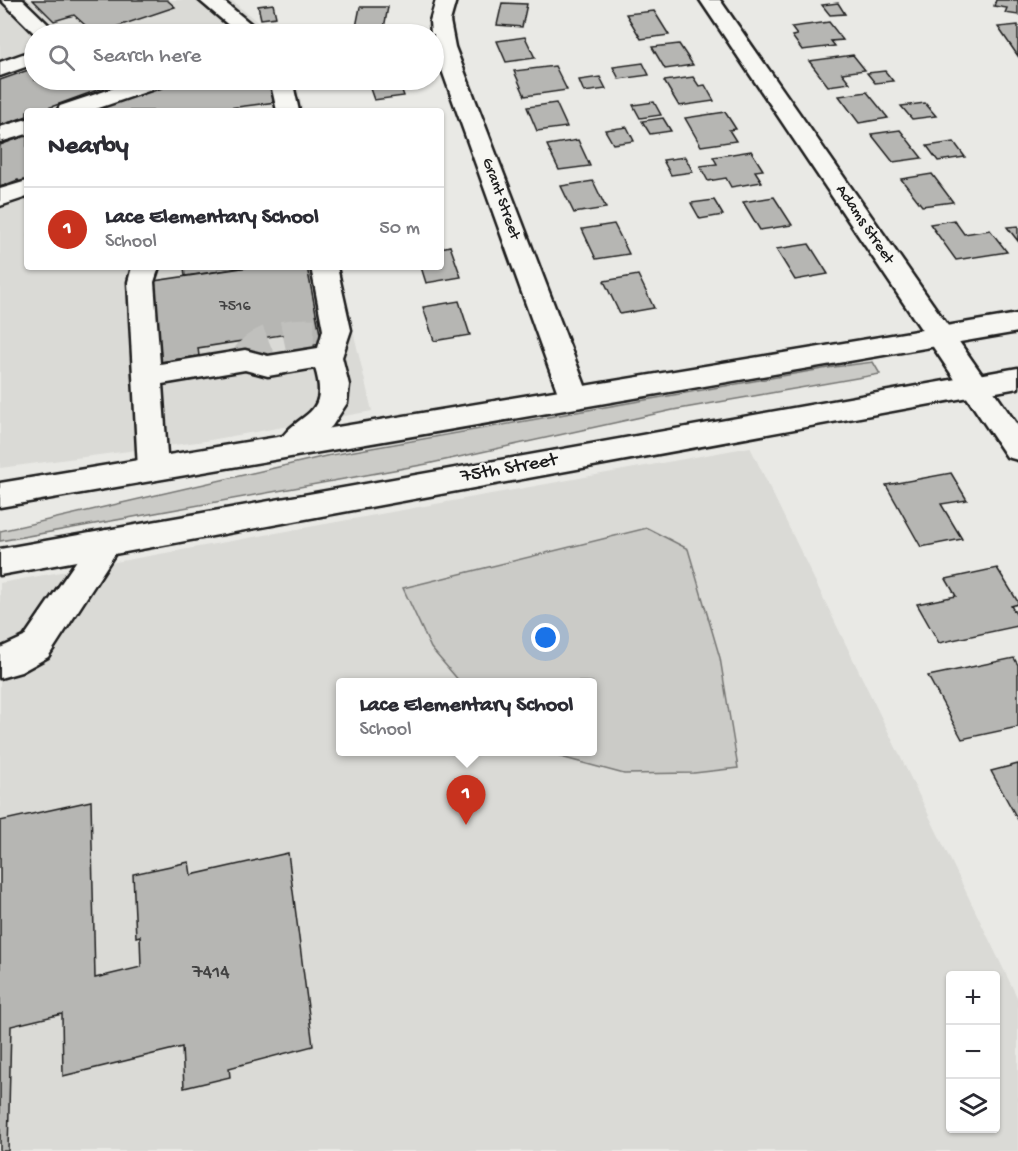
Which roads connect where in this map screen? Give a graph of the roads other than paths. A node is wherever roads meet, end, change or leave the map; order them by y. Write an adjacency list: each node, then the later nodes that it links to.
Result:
1 (11, 0): 5 (main road)
2 (208, 0): 6 (main road)
3 (446, 0): 7 (main road, Grant Street)
4 (710, 0): 22 (main road, Adams Street)
5 (36, 24)
6 (239, 24)
7 (440, 24)
8 (444, 47): 27 (main road, Grant Street)
9 (24, 61): 10 (main road)
10 (0, 69)
11 (129, 90): 13 (main road)
12 (283, 90): 14 (main road)
13 (77, 108)
14 (287, 108)
15 (24, 127): 16 (main road)
16 (0, 135)
17 (24, 189): 18 (main road)
18 (0, 198)
19 (143, 270): 24 (main road)
20 (325, 270): 23 (main road)
21 (1018, 323): 22 (main road)
22 (941, 336): 26 (main road, Adams Street); 27 (main road)
23 (331, 352): 24 (main road); 28 (main road)
24 (148, 376): 30 (main road)
25 (1018, 378): 26 (main road, 75th Street)
26 (975, 386): 29 (main road, Adams Street); 32 (main road, 75th Street)
27 (574, 396): 28 (main road)
28 (292, 445): 30 (main road)
29 (1018, 449)
30 (153, 469): 31 (main road)
31 (0, 495)
32 (106, 543): 33 (main road, 75th Street); 34 (main road)
33 (0, 562)
34 (0, 663)

